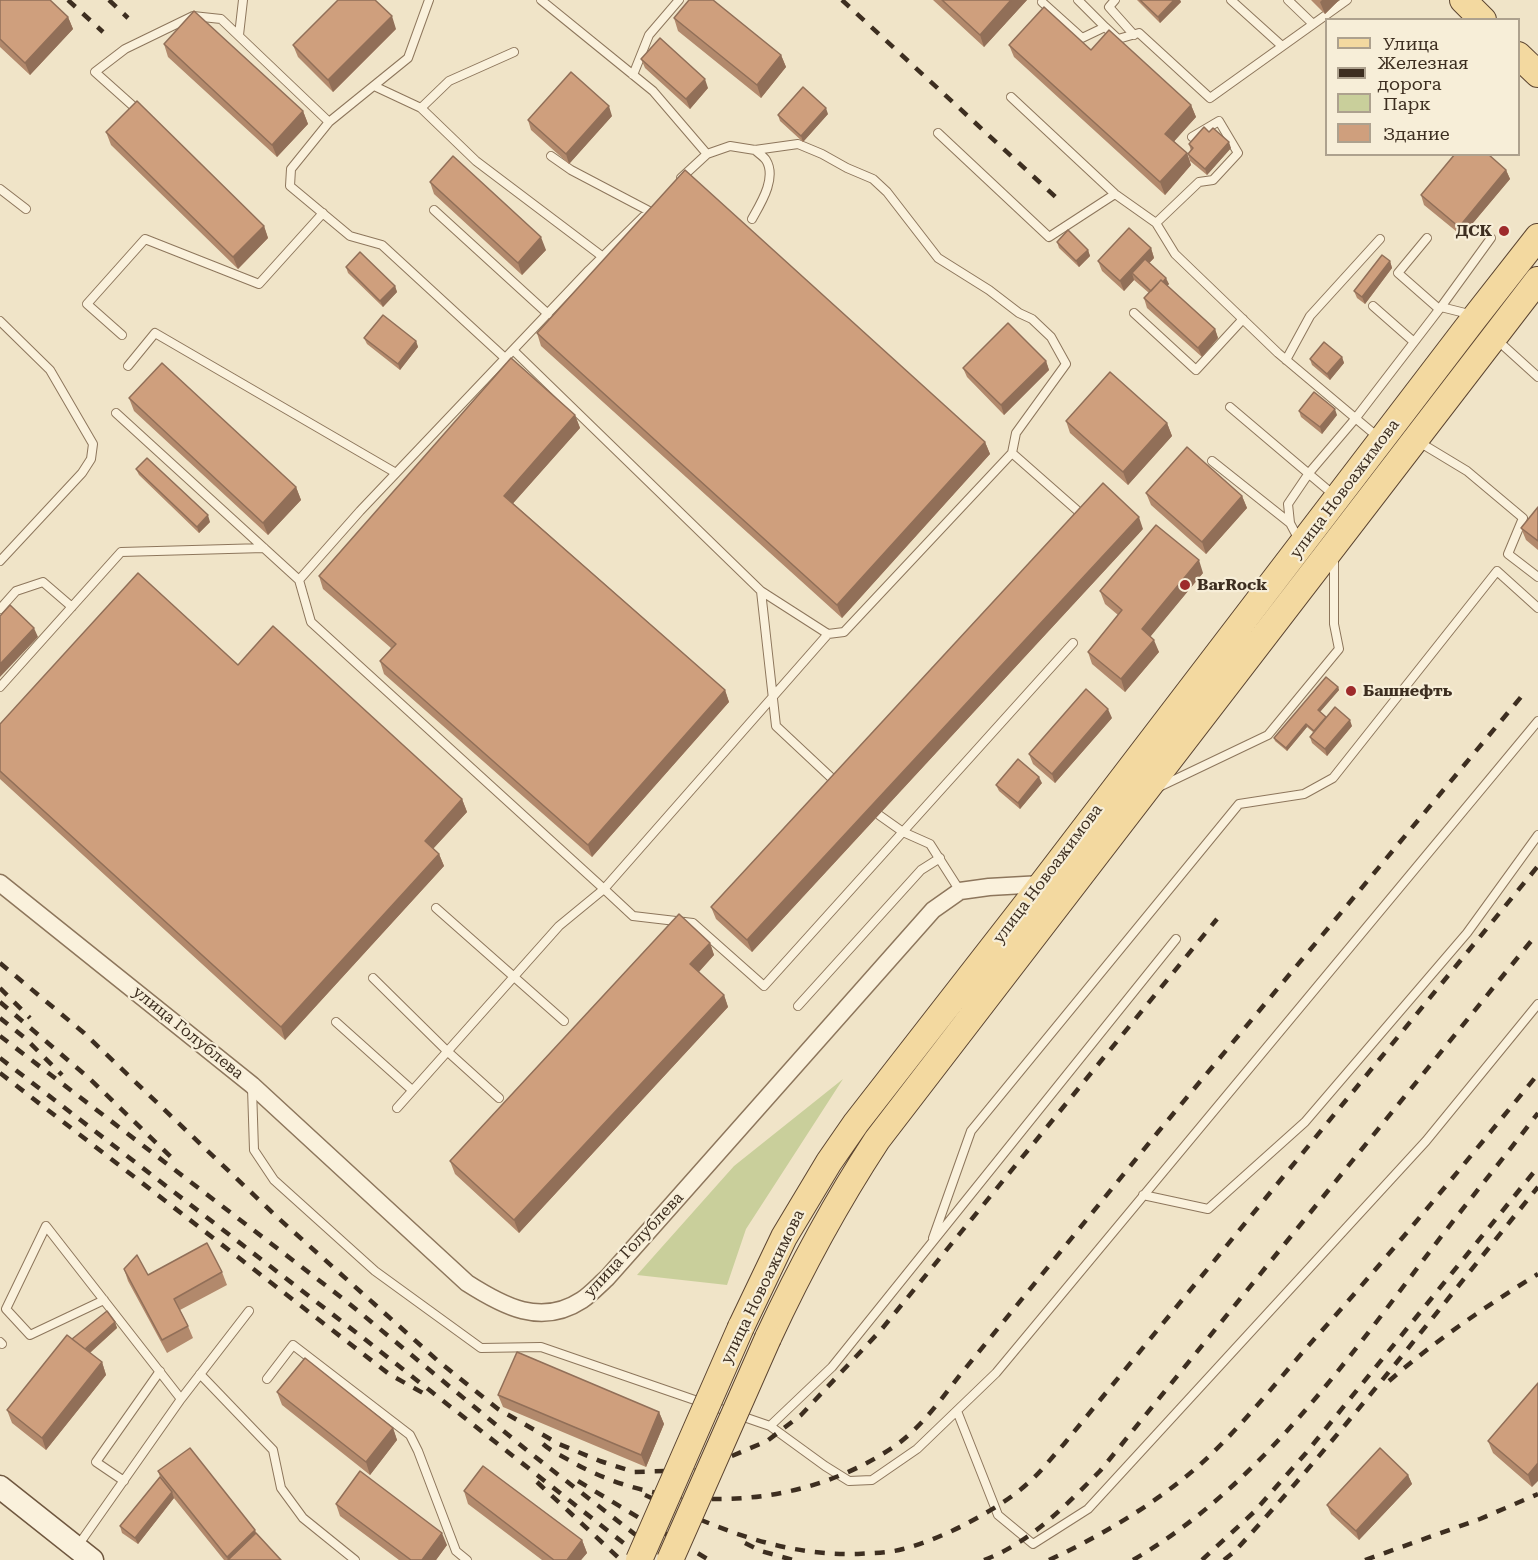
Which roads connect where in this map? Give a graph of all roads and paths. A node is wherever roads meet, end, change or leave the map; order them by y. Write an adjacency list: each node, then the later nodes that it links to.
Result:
1 (243, 0): 13 (lane)
2 (429, 0): 20 (lane)
3 (541, 0): 19 (lane)
4 (679, 0): 19 (lane)
5 (1078, 0): 12 (lane)
6 (1115, 0): 14 (lane)
7 (1231, 0): 15 (lane)
8 (1288, 0): 11 (lane)
9 (1347, 0): 11 (lane)
10 (1042, 2): 12 (lane)
11 (1313, 24): 15 (lane)
12 (1105, 27): 14 (lane)
13 (239, 35): 22 (lane); 24 (lane)
14 (1134, 35): 15 (lane)
15 (1282, 46)
16 (514, 52): 23 (lane)
17 (1520, 57): 18 (main road)
18 (1538, 74)
19 (633, 75): 28 (lane)
20 (374, 86): 23 (lane); 24 (lane)
21 (1011, 97): 32 (lane)
22 (133, 106)
23 (421, 108): 44 (lane)
24 (329, 122): 37 (lane)
25 (938, 133): 32 (lane)
26 (1192, 137): 39 (lane)
27 (755, 150): 28 (lane); 38 (lane); 66 (lane)
28 (707, 154): 30 (lane)
29 (550, 156): 36 (lane)
30 (677, 183)
31 (0, 189): 34 (lane)
32 (1115, 194): 39 (lane)
33 (656, 204): 36 (lane)
34 (26, 208)
35 (434, 210): 49 (lane)
36 (649, 211): 44 (lane)
37 (323, 213): 53 (lane); 57 (lane)
38 (752, 219)
39 (1156, 223): 51 (lane)
40 (1538, 237): 50 (main road, улица Новоажимова)
41 (1426, 238): 47 (lane)
42 (1491, 238): 47 (lane)
43 (1380, 239): 58 (lane)
44 (603, 257): 49 (lane)
45 (1538, 280): 54 (main road, улица Новоажимова)
46 (1373, 306): 55 (lane)
47 (1440, 308): 50 (lane); 55 (lane)
48 (1134, 313): 51 (lane)
49 (548, 314): 56 (lane)
50 (1476, 315): 64 (main road, улица Новоажимова)
51 (1243, 319): 58 (lane)
52 (0, 321): 75 (lane)
53 (122, 335)
54 (1494, 336): 60 (lane); 65 (main road, улица Новоажимова)
55 (1414, 342): 63 (lane)
56 (514, 351): 57 (lane); 78 (lane)
57 (506, 359): 68 (lane)
58 (1287, 360): 63 (lane)
59 (128, 366): 68 (lane)
60 (1538, 376)
61 (1230, 407): 69 (lane)
62 (116, 412): 73 (lane)
63 (1355, 419): 64 (lane); 69 (lane)
64 (1382, 440): 70 (main road, улица Новоажимова)
65 (1416, 440): 74 (main road, улица Новоажимова); 76 (lane)
66 (1012, 453): 71 (lane); 82 (lane)
67 (1212, 461): 72 (lane)
68 (396, 473): 77 (lane)
69 (1309, 473): 70 (lane); 72 (lane)
70 (1337, 498): 72 (main road, улица Новоажимова)
71 (1079, 512)
72 (1296, 534): 94 (main road, улица Новоажимова)
73 (264, 548): 77 (lane); 79 (lane)
74 (1334, 548): 88 (main road, улица Новоажимова); 88 (lane)
75 (0, 561)
76 (1538, 578)
77 (299, 580): 95 (lane)
78 (761, 591): 82 (lane); 85 (lane)
79 (72, 607): 81 (lane); 84 (lane)
80 (1538, 608): 111 (lane)
81 (0, 609)
82 (828, 634): 85 (lane)
83 (1073, 643): 90 (lane)
84 (0, 687)
85 (773, 696): 87 (lane); 95 (lane)
86 (1538, 721): 110 (lane)
87 (839, 785)
88 (1141, 797): 126 (main road, улица Новоажимова, bridge)
89 (879, 815): 90 (lane)
90 (903, 832): 92 (lane); 95 (lane)
91 (1538, 835): 110 (lane)
92 (940, 858): 96 (lane); 102 (lane)
93 (0, 883): 106 (street, улица Голублева)
94 (1042, 884): 96 (street, улица Голублева); 125 (main road, улица Новоажимова, bridge)
95 (604, 889): 99 (lane)
96 (960, 891): 106 (street, улица Голублева)
97 (436, 908): 99 (lane)
98 (1176, 939): 111 (lane)
99 (513, 977): 103 (lane); 105 (lane)
100 (373, 978): 105 (lane)
101 (1538, 1004): 118 (lane)
102 (798, 1006)
103 (564, 1021)
104 (336, 1022): 107 (lane)
105 (447, 1051): 107 (lane); 108 (lane)
106 (252, 1085): 119 (lane)
107 (412, 1090): 109 (lane)
108 (499, 1098)
109 (397, 1108)
110 (1143, 1196): 118 (lane)
111 (931, 1244): 119 (lane)
112 (104, 1300): 112 (lane); 114 (lane)
113 (249, 1311): 115 (lane)
114 (160, 1371): 117 (lane); 120 (lane)
115 (201, 1374): 117 (lane); 123 (lane)
116 (267, 1379): 124 (lane)
117 (181, 1399): 120 (lane)
118 (957, 1411): 119 (lane)
119 (770, 1426)
120 (124, 1481): 122 (lane)
121 (0, 1488): 122 (main road)
122 (84, 1554)
123 (355, 1560)
124 (467, 1560)
125 (639, 1560)
126 (670, 1560)

